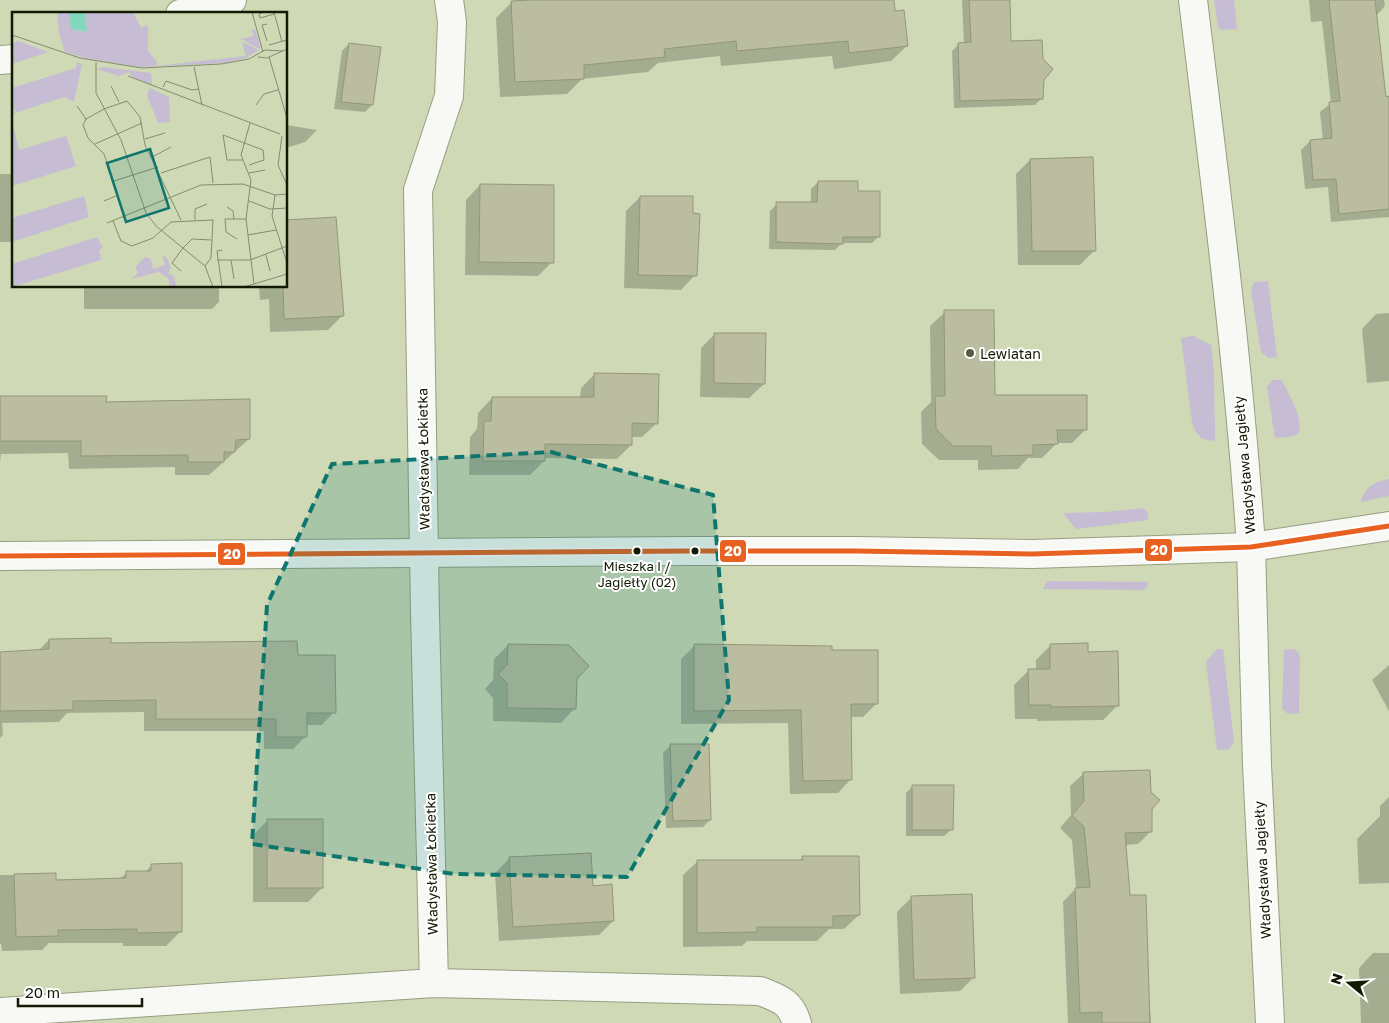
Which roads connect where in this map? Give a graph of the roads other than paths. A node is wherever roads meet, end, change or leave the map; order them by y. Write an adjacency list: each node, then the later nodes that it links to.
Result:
1 (232, 0): 4 (street)
2 (449, 0): 7 (street, Władysława Łokietka)
3 (1193, 0): 6 (street, Władysława Jagiełły)
4 (193, 7)
5 (1389, 526): 6 (street)
6 (1251, 547): 7 (street); 12 (street, Władysława Jagiełły)
7 (424, 553): 8 (street); 9 (street, Władysława Łokietka)
8 (0, 556)
9 (434, 983): 10 (street); 11 (street)
10 (0, 1012)
11 (797, 1023)
12 (1270, 1023)

